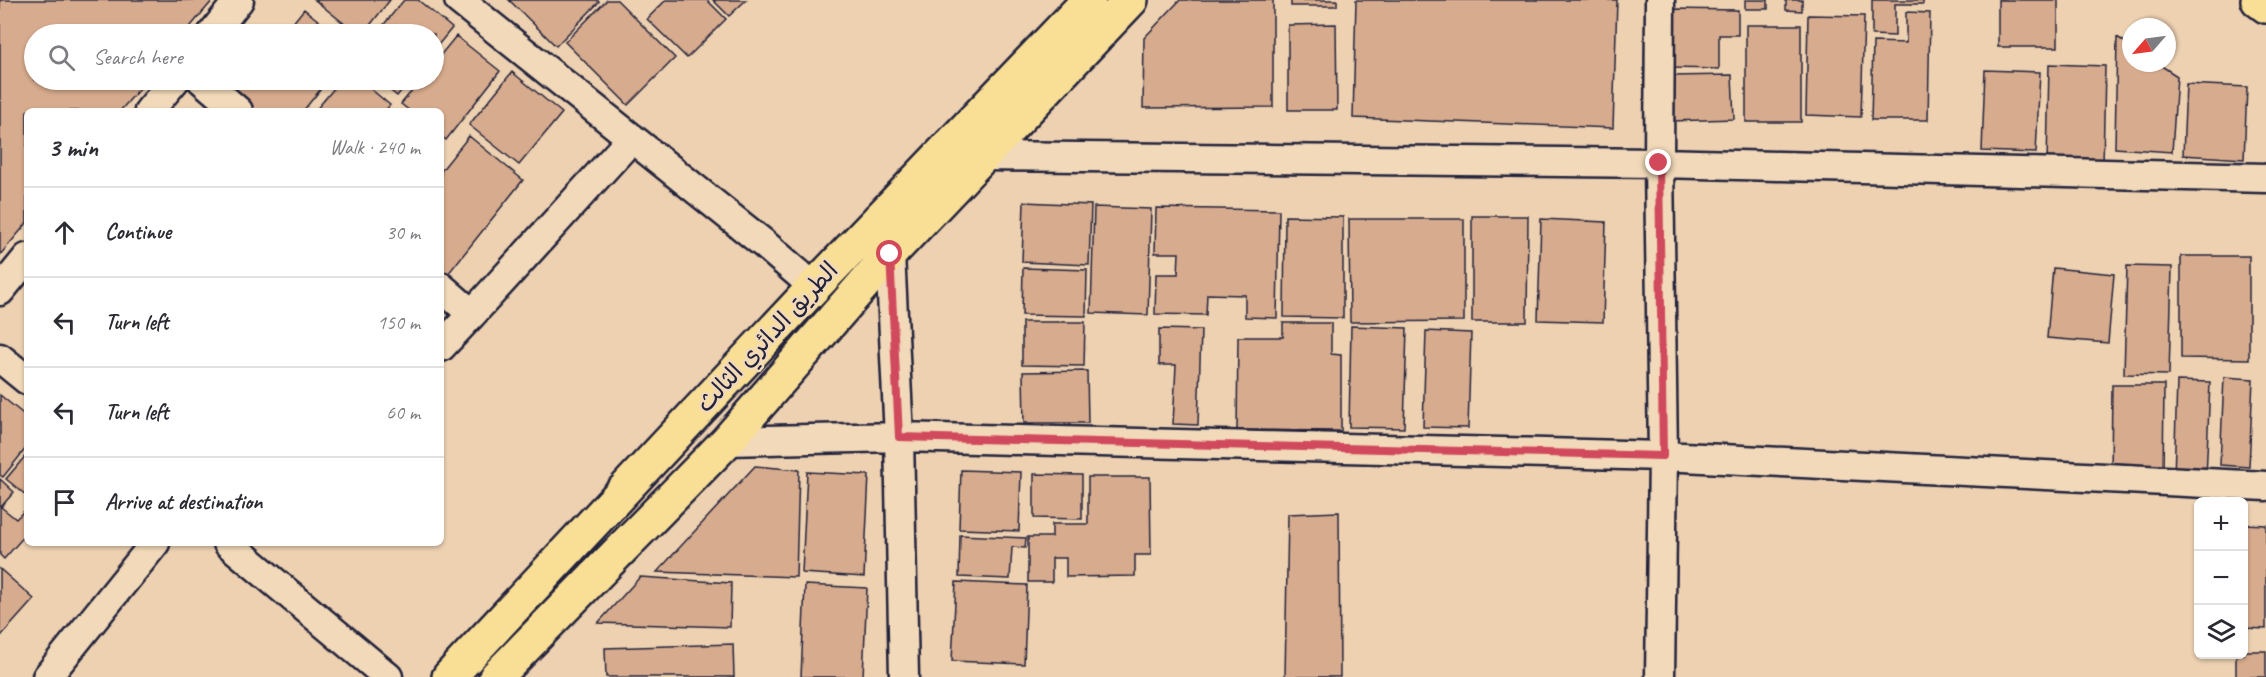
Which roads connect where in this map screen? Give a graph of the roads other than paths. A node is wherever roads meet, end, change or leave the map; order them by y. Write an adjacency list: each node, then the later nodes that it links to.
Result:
1 (239, 0): 8 (street)
2 (459, 0): 13 (street)
3 (1089, 0): 19 (main road, الطريق الدائري الثالث)
4 (1131, 0): 14 (main road, الطريق الدائري الثالث)
5 (1660, 0): 15 (street)
6 (2258, 0): 7 (main road)
7 (2266, 6)
8 (220, 24)
9 (167, 90): 11 (street)
10 (214, 90): 12 (street)
11 (152, 108)
12 (235, 108)
13 (632, 138): 19 (street); 22 (street)
14 (982, 156): 15 (street); 17 (main road, الطريق الدائري الثالث)
15 (1659, 163): 16 (street); 28 (street)
16 (2266, 178)
17 (890, 254): 26 (street); 27 (main road, الطريق الدائري الثالث)
18 (24, 262): 21 (street)
19 (814, 287): 34 (main road, الطريق الدائري الثالث)
20 (444, 290): 22 (street)
21 (0, 291)
22 (472, 315): 23 (street)
23 (444, 344)
24 (0, 358): 25 (street)
25 (24, 378)
26 (899, 437): 27 (street); 28 (street); 36 (street)
27 (727, 441): 35 (main road, الطريق الدائري الثالث)
28 (1663, 456): 29 (street); 37 (street)
29 (2266, 486)
30 (153, 546): 32 (street)
31 (241, 547): 33 (street)
32 (47, 677)
33 (388, 677)
34 (449, 677)
35 (496, 677)
36 (904, 677)
37 (1660, 677)

